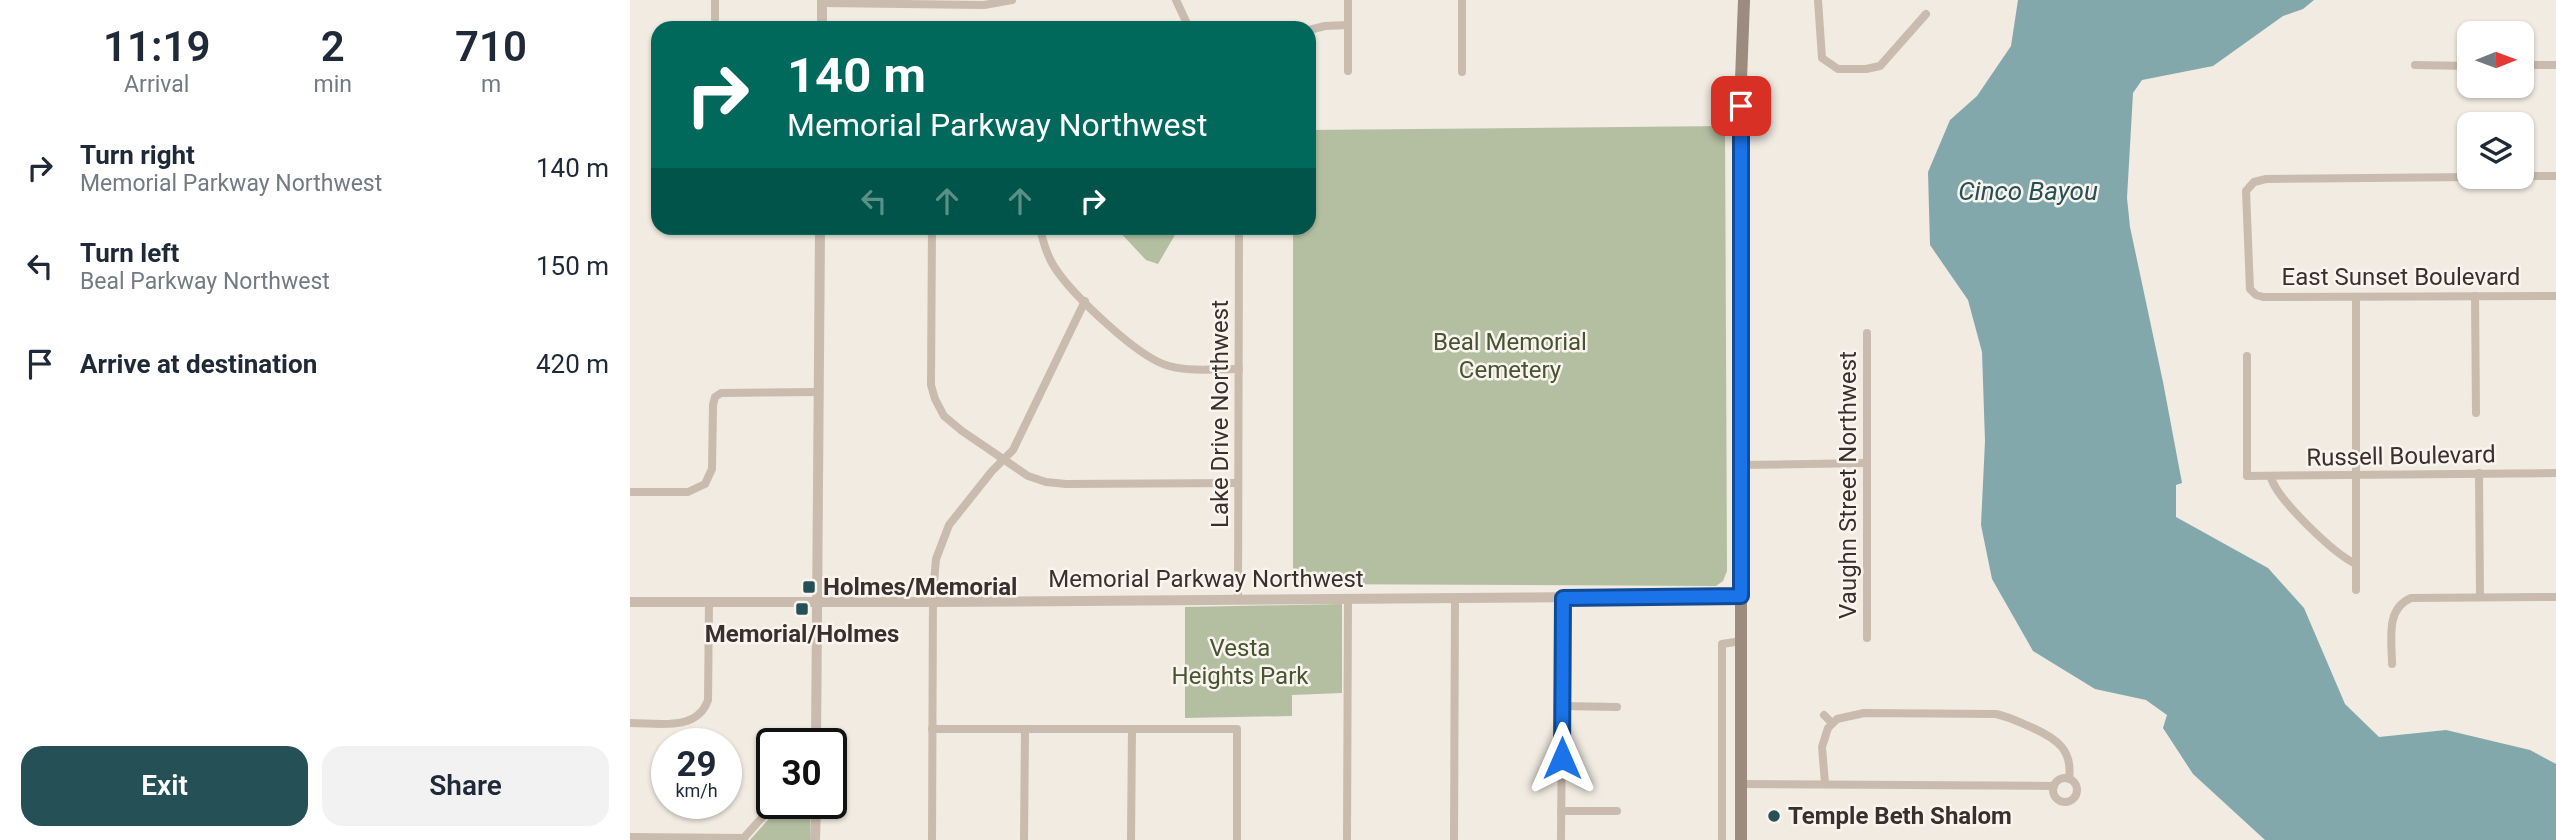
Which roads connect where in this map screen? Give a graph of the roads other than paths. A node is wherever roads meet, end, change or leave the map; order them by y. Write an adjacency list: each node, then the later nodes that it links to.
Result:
1 (715, 0): 10 (street)
2 (1012, 0): 8 (street)
3 (1177, 0): 12 (street)
4 (1348, 0): 13 (street)
5 (1462, 0): 20 (street)
6 (1744, 0): 39 (main road)
7 (1818, 0): 9 (street)
8 (822, 2): 11 (street)
9 (1926, 14)
10 (715, 19)
11 (821, 21)
12 (1186, 21)
13 (1348, 25): 14 (street); 19 (street)
14 (1316, 28)
15 (2415, 65): 16 (street)
16 (2457, 65)
17 (2534, 65): 18 (street)
18 (2556, 65)
19 (1348, 71)
20 (1462, 72)
21 (2534, 176): 22 (street)
22 (2556, 176)
23 (2457, 177): 30 (street, East Sunset Boulevard)
24 (820, 235): 35 (street)
25 (932, 235): 37 (street)
26 (1042, 235): 31 (street)
27 (1239, 235): 34 (street, Lake Drive Northwest)
28 (2475, 296): 29 (street, East Sunset Boulevard); 30 (street, East Sunset Boulevard); 36 (street)
29 (2556, 296)
30 (2356, 297): 42 (street)
31 (1085, 301): 34 (street); 37 (street)
32 (1867, 333): 38 (street, Vaughn Street Northwest)
33 (2247, 356): 43 (street, Russell Boulevard)
34 (1239, 369): 44 (street, Lake Drive Northwest)
35 (819, 392): 45 (street); 57 (street)
36 (2476, 413)
37 (1003, 460): 44 (street); 58 (street)
38 (1867, 463): 39 (street); 59 (street, Vaughn Street Northwest)
39 (1741, 465): 48 (main road)
40 (2479, 473): 41 (street, Russell Boulevard); 42 (street, Russell Boulevard); 49 (street)
41 (2556, 473)
42 (2356, 475): 43 (street, Russell Boulevard); 46 (street)
43 (2271, 478): 46 (street)
44 (1238, 482): 54 (street, Lake Drive Northwest)
45 (630, 492)
46 (2356, 564): 47 (street)
47 (2356, 590)
48 (1741, 596): 52 (street, Memorial Parkway Northwest); 60 (main road)
49 (2480, 597): 50 (street); 61 (street)
50 (2556, 597)
51 (1455, 598): 52 (street, Memorial Parkway Northwest); 53 (street, Memorial Parkway Northwest); 87 (street)
52 (1563, 598): 62 (street)
53 (1348, 599): 54 (street, Memorial Parkway Northwest); 86 (street)
54 (1238, 600): 58 (street, Memorial Parkway Northwest)
55 (630, 602): 56 (street, Memorial Parkway Northwest)
56 (709, 602): 57 (street, Memorial Parkway Northwest); 65 (street)
57 (817, 603): 58 (street, Memorial Parkway Northwest); 67 (street)
58 (934, 603): 68 (street)
59 (1867, 638)
60 (1741, 641): 73 (main road); 89 (street)
61 (2392, 664)
62 (1562, 706): 63 (street); 75 (street)
63 (1617, 707)
64 (1824, 715): 66 (street)
65 (630, 723)
66 (1832, 723): 71 (street); 72 (street)
67 (816, 728)
68 (932, 729): 69 (street); 82 (street)
69 (1025, 729): 70 (street); 83 (street)
70 (1132, 729): 84 (street); 85 (street)
71 (2069, 779): 74 (street); 74 (street)
72 (1825, 783): 73 (street); 74 (street)
73 (1741, 784): 90 (main road)
74 (2054, 786)
75 (1561, 811): 76 (street); 88 (street)
76 (1617, 811)
77 (761, 819): 80 (street)
78 (816, 819): 81 (street)
79 (630, 837): 80 (street)
80 (743, 839)
81 (815, 840)
82 (932, 840)
83 (1024, 840)
84 (1131, 840)
85 (1237, 840)
86 (1347, 840)
87 (1454, 840)
88 (1561, 840)
89 (1722, 840)
90 (1741, 840)

